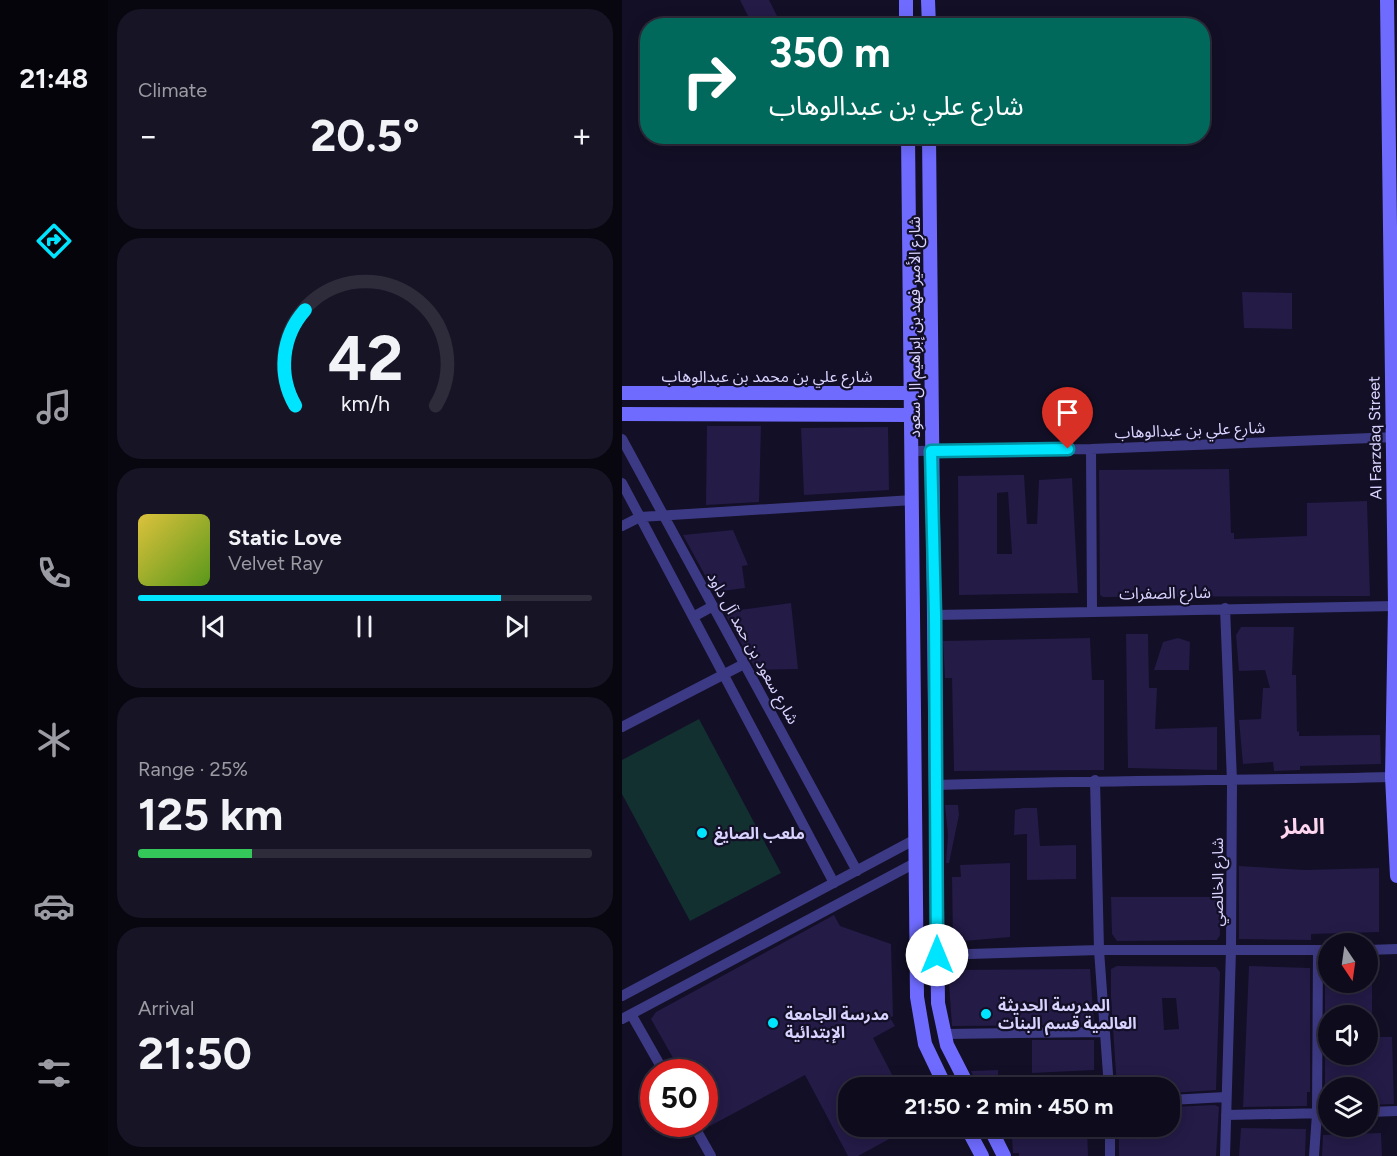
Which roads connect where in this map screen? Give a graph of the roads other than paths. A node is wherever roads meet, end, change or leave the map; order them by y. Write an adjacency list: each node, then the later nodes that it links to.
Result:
1 (906, 0): 4 (main road)
2 (928, 0): 5 (main road)
3 (1387, 0): 12 (main road, Al Farzdaq Street)
4 (906, 18)
5 (928, 18)
6 (908, 144): 9 (main road, شارع الأمير فهد بن إبراهيم ال سعود)
7 (929, 144): 16 (main road, شارع الأمير فهد بن إبراهيم ال سعود)
8 (622, 393): 9 (main road, شارع علي بن محمد بن عبدالوهاب)
9 (912, 393): 11 (main road, شارع الأمير فهد بن إبراهيم ال سعود)
10 (622, 414): 11 (main road)
11 (912, 415): 15 (main road, شارع الأمير فهد بن إبراهيم ال سعود)
12 (1394, 437): 14 (street, شارع علي بن عبدالوهاب); 23 (main road, Al Farzdaq Street)
13 (622, 439): 19 (street, شارع سعود بن حمد آل داود)
14 (1091, 449): 16 (street, شارع علي بن عبدالوهاب); 25 (street)
15 (912, 451): 16 (street, شارع علي بن عبدالوهاب); 18 (main road, شارع الأمير فهد بن إبراهيم ال سعود)
16 (931, 451): 26 (main road, شارع الأمير فهد بن إبراهيم ال سعود)
17 (622, 483): 20 (street)
18 (913, 500): 19 (street); 35 (main road, شارع الأمير فهد بن إبراهيم ال سعود)
19 (664, 516): 20 (street); 22 (street, شارع سعود بن حمد آل داود)
20 (640, 517): 21 (street); 27 (street)
21 (622, 526)
22 (713, 606): 27 (street); 28 (street, شارع سعود بن حمد آل داود)
23 (1395, 606): 24 (street, شارع الصفرات); 31 (main road, Al Farzdaq Street)
24 (1225, 608): 25 (street, شارع الصفرات); 33 (street, شارع الخالصي)
25 (1092, 610): 26 (street, شارع الصفرات)
26 (935, 615): 34 (main road, شارع الأمير فهد بن إبراهيم ال سعود)
27 (693, 617): 29 (street)
28 (744, 664): 29 (street); 37 (street, شارع سعود بن حمد آل داود)
29 (723, 675): 30 (street); 39 (street)
30 (622, 727)
31 (1392, 777): 33 (street); 38 (main road, Al Farzdaq Street)
32 (1095, 780): 33 (street); 34 (street); 42 (street)
33 (1232, 781): 40 (street, شارع الخالصي)
34 (936, 785): 45 (main road, شارع الأمير فهد بن إبراهيم ال سعود)
35 (914, 840): 36 (main road, شارع الأمير فهد بن إبراهيم ال سعود); 37 (street)
36 (915, 863): 48 (street); 52 (main road, شارع الأمير فهد بن إبراهيم ال سعود)
37 (857, 871): 39 (street)
38 (1396, 876)
39 (834, 883): 47 (street)
40 (1231, 949): 42 (street); 43 (street); 56 (street, شارع الخالصي)
41 (1396, 949): 44 (street)
42 (1099, 950): 45 (street); 49 (street)
43 (1318, 950)
44 (1378, 950)
45 (937, 955): 50 (main road, شارع الأمير فهد بن إبراهيم ال سعود)
46 (1323, 993): 55 (street)
47 (622, 996)
48 (626, 1016): 51 (street)
49 (1104, 1032): 50 (street); 54 (street)
50 (945, 1034): 53 (main road, شارع الأمير فهد بن إبراهيم ال سعود)
51 (655, 1059)
52 (941, 1077)
53 (963, 1077)
54 (1108, 1077)
55 (1323, 1077)
56 (1226, 1097): 57 (street); 61 (street, شارع الخالصي)
57 (1180, 1099)
58 (1396, 1111): 59 (street)
59 (1378, 1112)
60 (1318, 1113): 61 (street)
61 (1226, 1115): 71 (street, شارع الخالصي)
62 (700, 1137): 67 (street)
63 (972, 1137): 68 (main road)
64 (994, 1137): 69 (main road)
65 (1110, 1137): 70 (street)
66 (1318, 1137): 72 (street)
67 (711, 1156)
68 (982, 1156)
69 (1004, 1156)
70 (1110, 1156)
71 (1225, 1156)
72 (1314, 1156)

